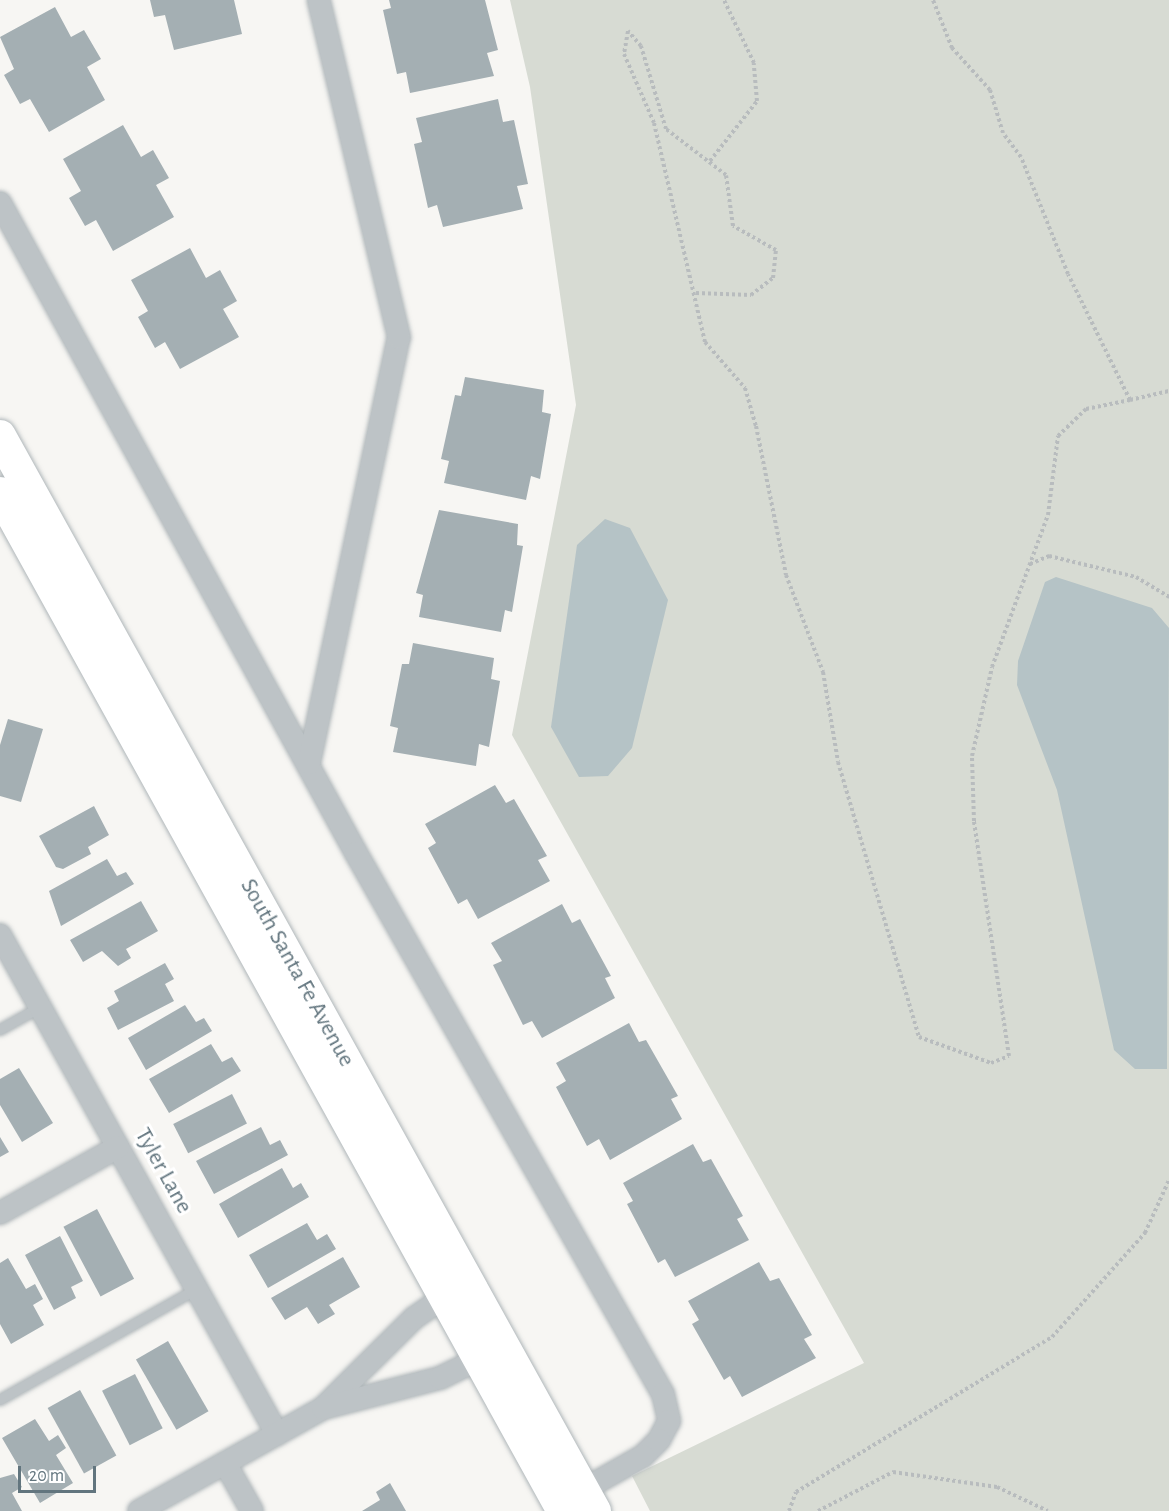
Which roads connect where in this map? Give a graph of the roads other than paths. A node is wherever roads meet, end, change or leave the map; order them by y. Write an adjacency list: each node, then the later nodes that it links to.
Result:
1 (319, 0): 5 (street)
2 (0, 203): 5 (street)
3 (0, 436): 12 (main road, South Santa Fe Avenue)
4 (0, 493): 12 (main road, South Santa Fe Avenue)
5 (309, 763): 18 (street)
6 (0, 935): 7 (street, Tyler Lane)
7 (41, 1007): 8 (lane); 9 (street, Tyler Lane)
8 (0, 1030)
9 (118, 1147): 10 (street); 11 (street, Tyler Lane)
10 (0, 1213)
11 (197, 1289): 14 (lane); 16 (street, Tyler Lane)
12 (456, 1290): 13 (main road, South Santa Fe Avenue); 15 (street)
13 (491, 1353): 15 (street); 18 (main road, South Santa Fe Avenue)
14 (0, 1400)
15 (323, 1408): 16 (street)
16 (277, 1434): 17 (street)
17 (225, 1463): 19 (street); 20 (street)
18 (580, 1504)
19 (139, 1511)
20 (252, 1511)

